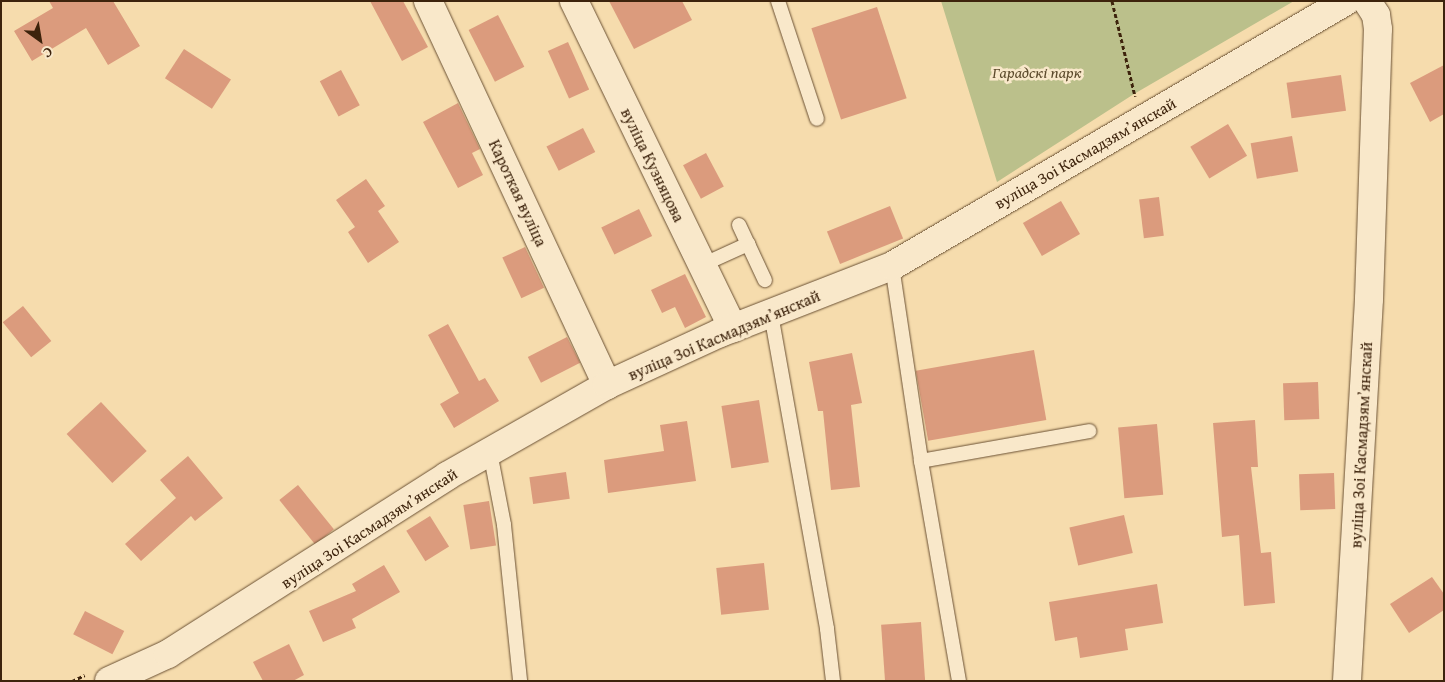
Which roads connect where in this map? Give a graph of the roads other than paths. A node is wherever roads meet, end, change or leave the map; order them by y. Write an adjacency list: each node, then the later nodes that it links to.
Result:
1 (428, 1): 14 (street, Кароткая вуліца)
2 (574, 1): 9 (street, вуліца Кузняцова)
3 (778, 1): 6 (lane)
4 (1346, 1): 10 (street, вуліца Зоі Касмадзямʼянскай)
5 (1368, 1): 22 (street, вуліца Зоі Касмадзямʼянскай)
6 (817, 119)
7 (739, 225): 8 (lane)
8 (748, 244): 9 (lane); 11 (lane)
9 (702, 266): 13 (street, вуліца Кузняцова)
10 (892, 266): 12 (street, вуліца Зоі Касмадзямʼянскай); 17 (lane)
11 (765, 280)
12 (770, 314): 13 (street, вуліца Зоі Касмадзямʼянскай); 20 (lane)
13 (733, 328): 14 (street, вуліца Зоі Касмадзямʼянскай)
14 (607, 385): 16 (street, вуліца Зоі Касмадзямʼянскай)
15 (1089, 430): 17 (lane)
16 (490, 452): 18 (street, вуліца Зоі Касмадзямʼянскай); 19 (lane)
17 (921, 461): 21 (lane)
18 (109, 681)
19 (520, 681)
20 (833, 681)
21 (959, 681)
22 (1347, 681)

